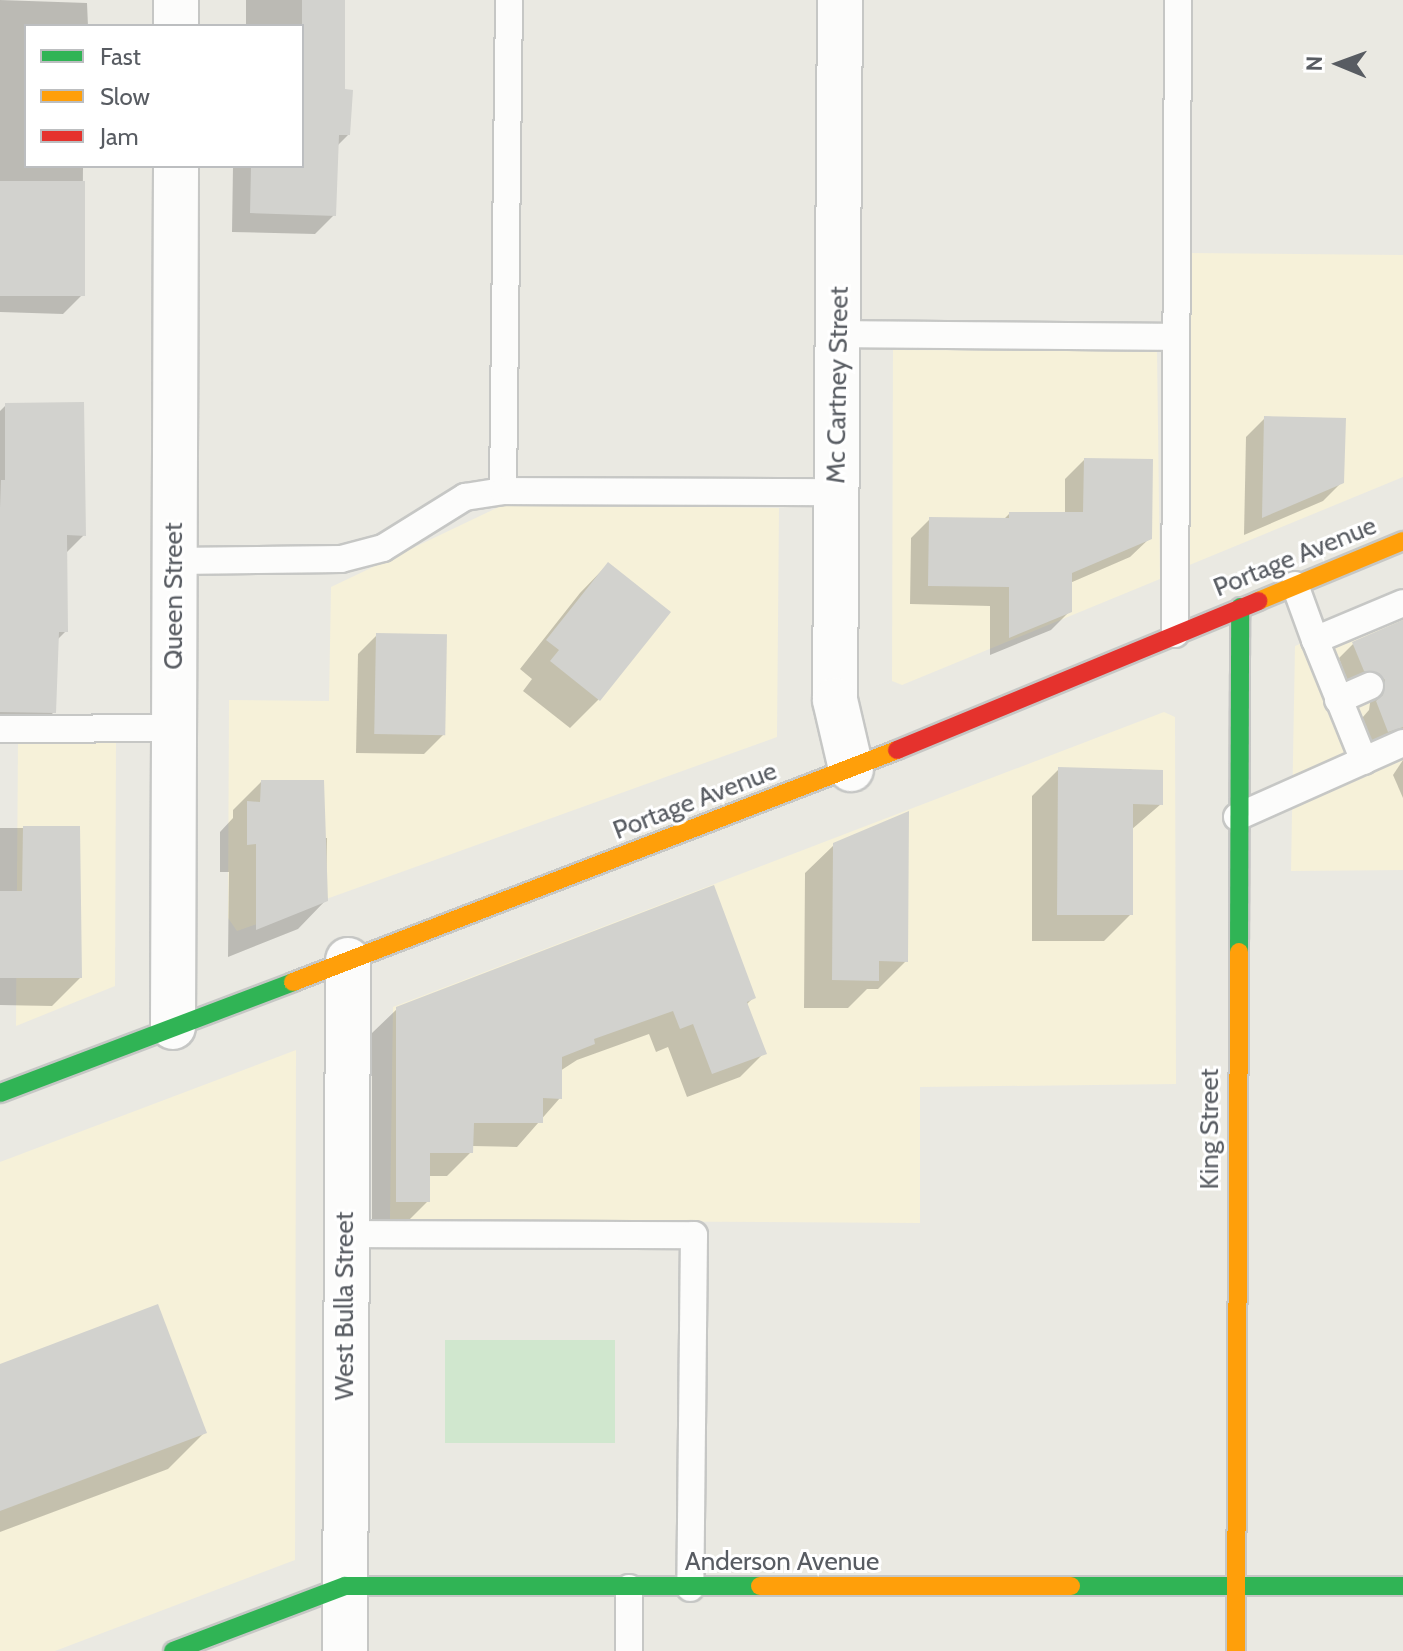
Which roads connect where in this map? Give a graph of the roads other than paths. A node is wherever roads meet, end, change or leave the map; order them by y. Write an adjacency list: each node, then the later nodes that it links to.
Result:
1 (176, 0): 5 (street)
2 (509, 0): 9 (lane)
3 (840, 0): 7 (street, Mc Cartney Street)
4 (1178, 0): 8 (lane)
5 (176, 24)
6 (176, 168): 12 (street, Queen Street)
7 (839, 334): 8 (lane); 10 (street, Mc Cartney Street)
8 (1175, 337): 16 (lane)
9 (503, 491): 10 (lane); 12 (lane)
10 (837, 492): 24 (street, Mc Cartney Street)
11 (1403, 541): 13 (street, Portage Avenue)
12 (174, 561): 20 (street, Queen Street)
13 (1295, 585): 15 (street, Portage Avenue); 17 (lane)
14 (1403, 603): 17 (lane)
15 (1240, 607): 16 (street, Portage Avenue); 25 (street, King Street)
16 (1175, 634): 24 (street, Portage Avenue)
17 (1315, 640): 19 (lane)
18 (1370, 686): 19 (lane)
19 (1338, 700): 23 (lane)
20 (173, 728): 21 (lane); 27 (street, Queen Street)
21 (0, 729)
22 (1403, 743): 23 (lane)
23 (1364, 761): 25 (lane)
24 (851, 769): 26 (street, Portage Avenue)
25 (1237, 817): 30 (street, King Street)
26 (348, 960): 27 (street, Portage Avenue); 29 (street, West Bulla Street)
27 (173, 1027): 28 (street, Portage Avenue)
28 (0, 1093)
29 (346, 1234): 31 (street, West Bulla Street); 34 (lane)
30 (1234, 1585): 32 (street, Anderson Avenue); 34 (street, Anderson Avenue); 38 (street, King Street)
31 (345, 1586): 33 (street, Anderson Avenue); 35 (street, Anderson Avenue); 36 (street, West Bulla Street)
32 (1403, 1586)
33 (629, 1588): 34 (street, Anderson Avenue); 37 (lane)
34 (690, 1588)
35 (173, 1651)
36 (345, 1651)
37 (629, 1651)
38 (1236, 1651)

